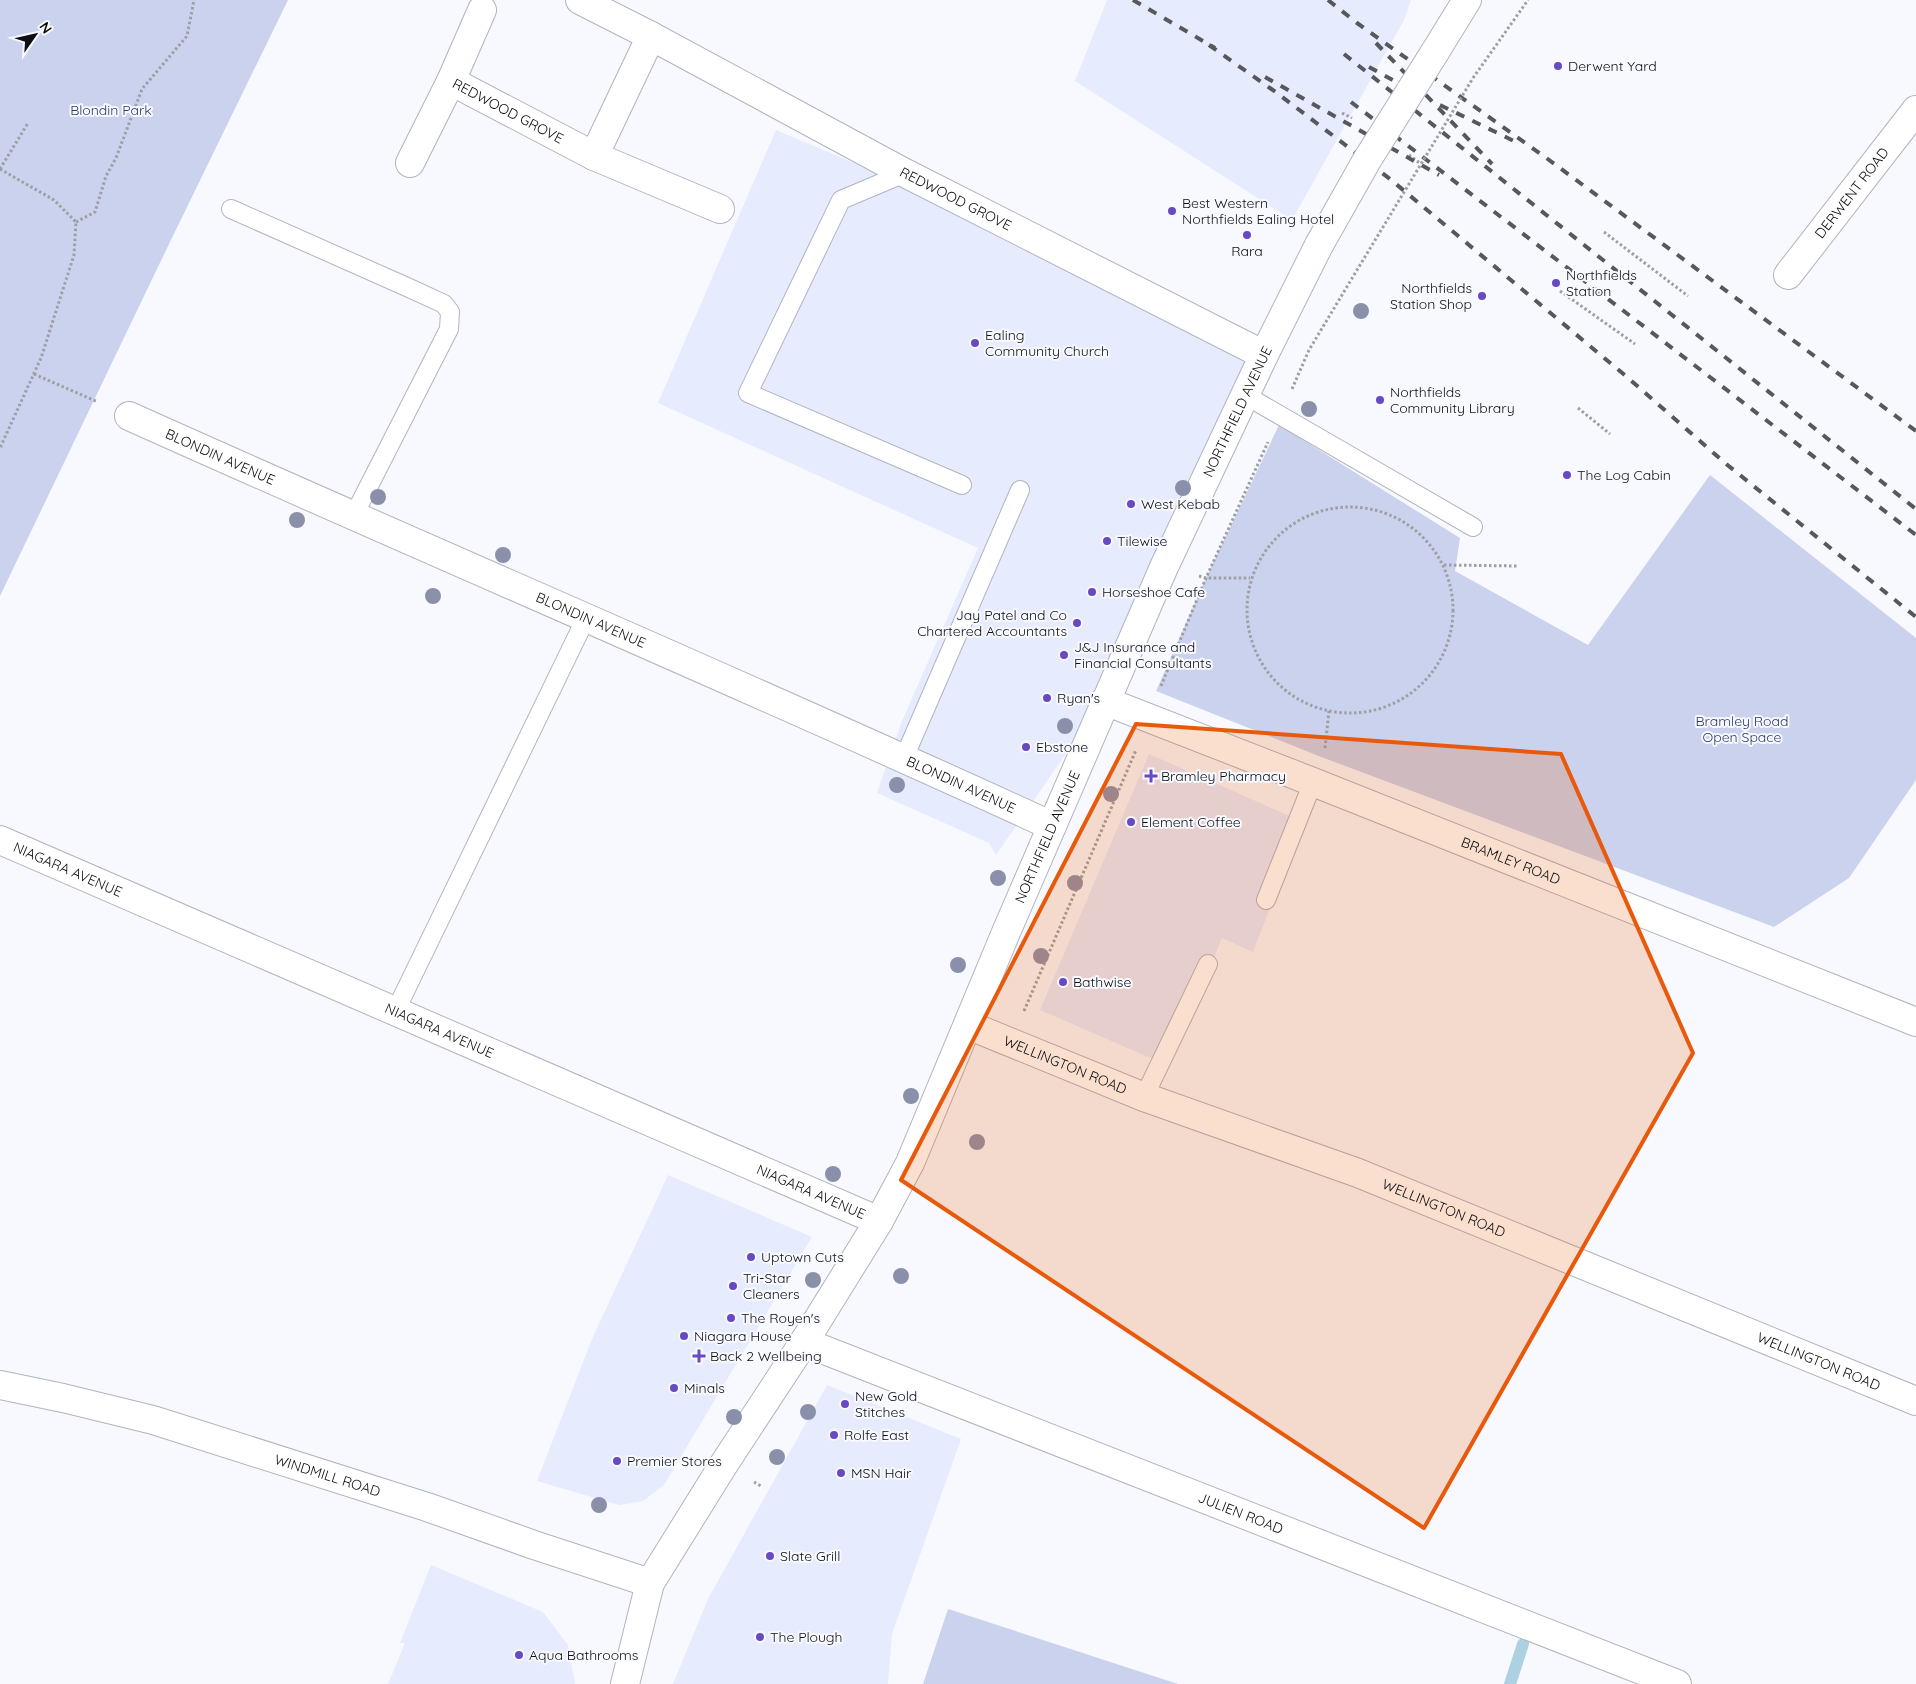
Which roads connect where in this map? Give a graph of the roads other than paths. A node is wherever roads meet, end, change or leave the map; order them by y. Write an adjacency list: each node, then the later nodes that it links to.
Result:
1 (580, 0): 4 (street, REDWOOD GROVE)
2 (1467, 0): 13 (street, NORTHFIELD AVENUE, bridge)
3 (482, 10): 5 (street)
4 (651, 36): 7 (street); 9 (street, REDWOOD GROVE)
5 (451, 81): 7 (street, REDWOOD GROVE); 8 (street, REDWOOD GROVE)
6 (1916, 110): 12 (street, DERWENT ROAD)
7 (594, 156): 11 (street, REDWOOD GROVE)
8 (410, 163)
9 (905, 173): 13 (street, REDWOOD GROVE); 16 (lane)
10 (231, 209): 18 (lane)
11 (720, 209)
12 (1788, 275)
13 (1264, 355): 14 (street, NORTHFIELD AVENUE)
14 (1245, 395): 19 (lane); 21 (street, NORTHFIELD AVENUE)
15 (129, 416): 18 (street, BLONDIN AVENUE)
16 (962, 485)
17 (1020, 490): 22 (lane)
18 (353, 517): 20 (street, BLONDIN AVENUE)
19 (1473, 526)
20 (586, 618): 22 (street, BLONDIN AVENUE); 28 (lane)
21 (1105, 701): 23 (street, BRAMLEY ROAD); 24 (street, NORTHFIELD AVENUE)
22 (904, 758): 24 (street, BLONDIN AVENUE)
23 (1313, 782): 26 (lane); 29 (street, BRAMLEY ROAD)
24 (1052, 826): 30 (street, NORTHFIELD AVENUE)
25 (0, 840): 28 (street, NIAGARA AVENUE)
26 (1266, 900)
27 (1208, 964): 31 (lane)
28 (395, 1012): 32 (street, NIAGARA AVENUE)
29 (1916, 1022)
30 (968, 1024): 31 (street, WELLINGTON ROAD); 32 (street, NORTHFIELD AVENUE)
31 (1144, 1097): 35 (street, WELLINGTON ROAD)
32 (879, 1221): 33 (street, NORTHFIELD AVENUE)
33 (804, 1342): 36 (street, NORTHFIELD AVENUE); 38 (street, JULIEN ROAD)
34 (0, 1385): 36 (street, WINDMILL ROAD)
35 (1916, 1401)
36 (650, 1583): 37 (street, NORTHFIELD AVENUE)
37 (624, 1684)
38 (1677, 1684)

